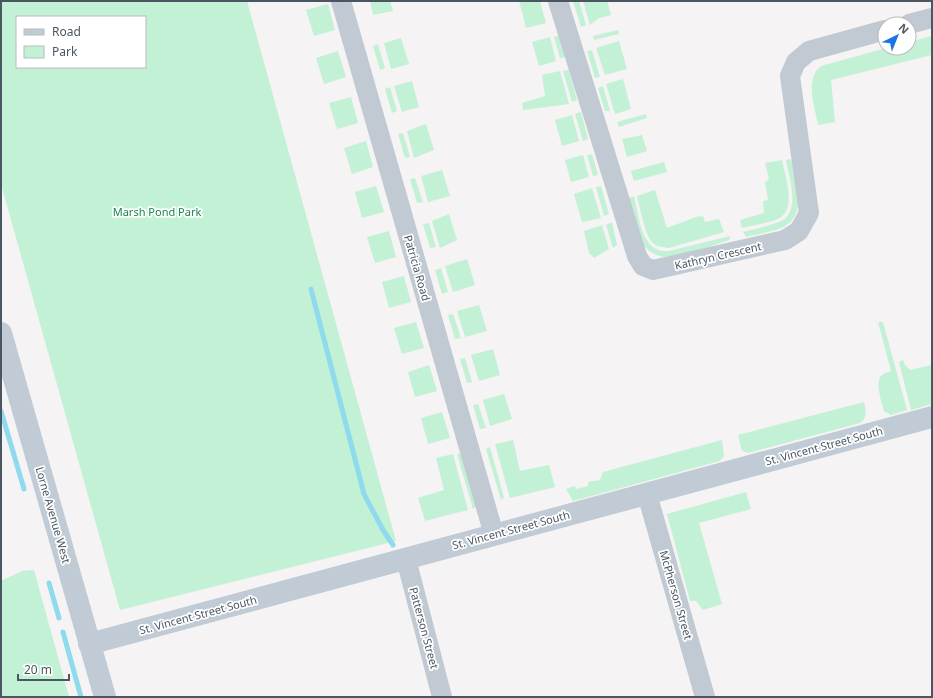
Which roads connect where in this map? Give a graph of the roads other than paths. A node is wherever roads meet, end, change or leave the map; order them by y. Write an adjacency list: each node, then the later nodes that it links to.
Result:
1 (341, 1): 9 (street, Patricia Road)
2 (558, 1): 5 (street, Kathryn Crescent)
3 (932, 18): 4 (street)
4 (917, 22)
5 (877, 32)
6 (1, 333): 11 (street, Lorne Avenue West)
7 (932, 417): 8 (street, St. Vincent Street South)
8 (647, 494): 9 (street, St. Vincent Street South); 14 (street, McPherson Street)
9 (494, 535): 10 (street, St. Vincent Street South)
10 (406, 559): 11 (street, St. Vincent Street South); 13 (street, Patterson Street)
11 (90, 644): 12 (street, Lorne Avenue West)
12 (105, 697)
13 (442, 697)
14 (705, 697)

